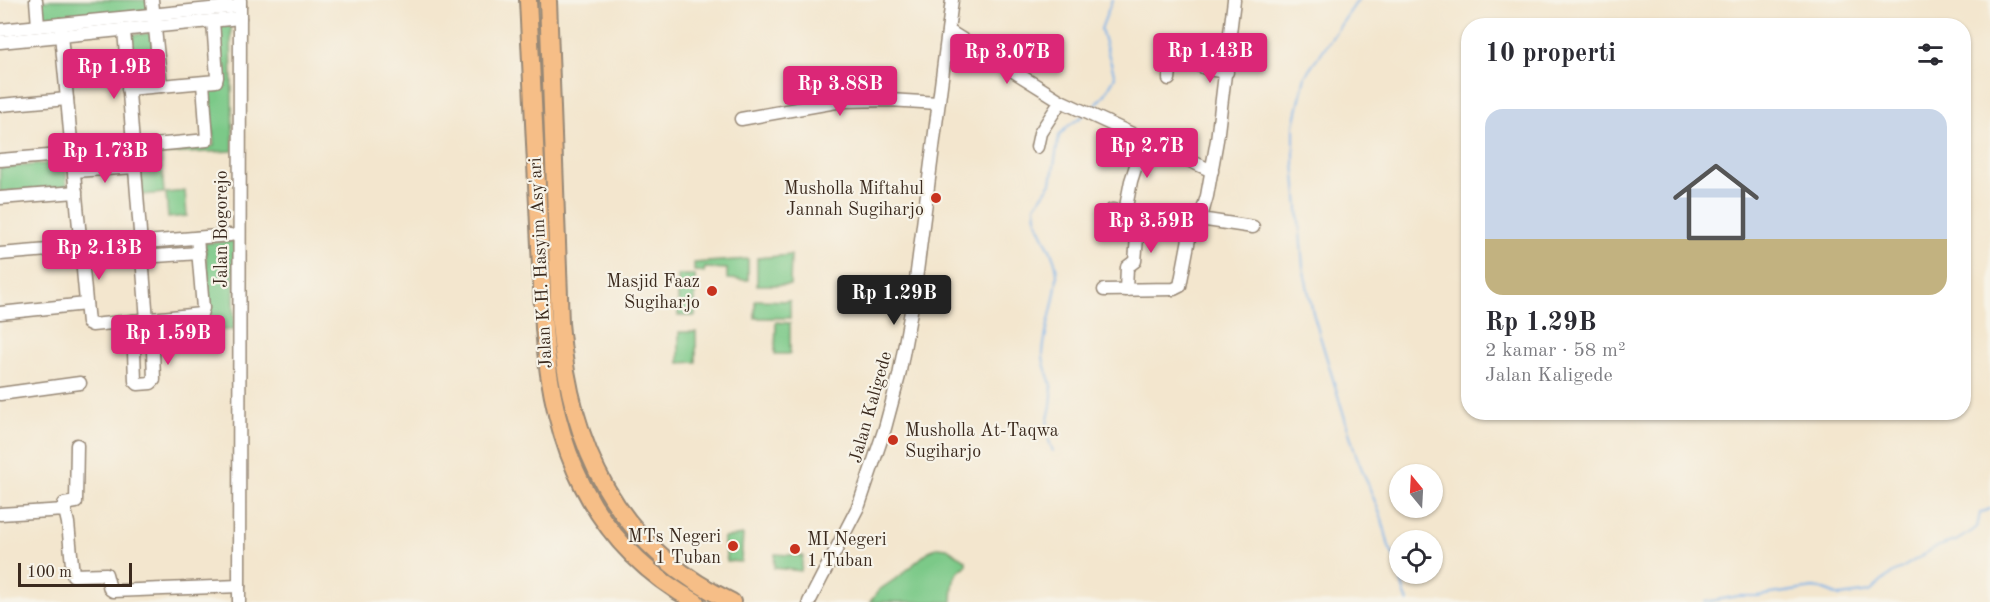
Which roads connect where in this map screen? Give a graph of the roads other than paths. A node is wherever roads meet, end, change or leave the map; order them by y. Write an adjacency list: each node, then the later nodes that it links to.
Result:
1 (36, 0): 10 (street)
2 (152, 0): 8 (street)
3 (528, 0): 39 (highway, Jalan K.H. Hasyim Asy'ari)
4 (548, 0): 25 (highway, Jalan K.H. Hasyim Asy'ari)
5 (952, 0): 14 (street, Jalan Kaligede)
6 (1234, 0): 16 (street)
7 (240, 8): 8 (street); 9 (street); 63 (street, Jalan Bogorejo)
8 (155, 21): 9 (street); 12 (street); 13 (street); 19 (street)
9 (213, 21): 18 (street)
10 (38, 26): 11 (street); 12 (street)
11 (0, 30)
12 (61, 30): 13 (street); 15 (street); 21 (street)
13 (124, 30): 20 (street)
14 (949, 31): 22 (street); 23 (street, Jalan Kaligede)
15 (0, 42)
16 (1227, 72): 17 (street); 34 (street)
17 (1169, 79)
18 (203, 83): 19 (street); 28 (street)
19 (161, 86): 20 (street)
20 (128, 89): 28 (street)
21 (67, 99): 24 (street); 30 (street)
22 (1061, 101): 27 (street); 29 (street)
23 (938, 103): 26 (street); 67 (street, Jalan Kaligede)
24 (0, 105)
25 (552, 113): 39 (highway); 44 (highway, Jalan K.H. Hasyim Asy'ari)
26 (741, 119)
27 (1144, 141): 34 (street); 38 (street)
28 (133, 147): 32 (street)
29 (1037, 147)
30 (72, 154): 31 (street); 33 (street)
31 (0, 160)
32 (135, 167): 33 (street); 46 (street)
33 (74, 171): 35 (street)
34 (1212, 171): 41 (street)
35 (76, 192): 36 (street); 47 (street)
36 (0, 198)
37 (1112, 210): 38 (street)
38 (1125, 212): 40 (street)
39 (538, 213): 57 (highway, Jalan K.H. Hasyim Asy'ari)
40 (1139, 214): 41 (street); 52 (street)
41 (1197, 220): 42 (street); 52 (street)
42 (1253, 227)
43 (230, 235): 45 (street)
44 (556, 236): 57 (highway); 66 (highway, Jalan K.H. Hasyim Asy'ari)
45 (197, 238): 46 (street); 49 (street)
46 (141, 243): 47 (street); 50 (street)
47 (81, 248): 48 (street); 53 (street)
48 (0, 254)
49 (199, 254): 50 (street); 55 (street)
50 (142, 257): 55 (street)
51 (1104, 290): 52 (street)
52 (1126, 290)
53 (86, 304): 54 (street); 56 (street)
54 (0, 313)
55 (149, 320): 56 (street); 56 (street)
56 (133, 321)
57 (544, 328): 65 (highway, Jalan K.H. Hasyim Asy'ari)
58 (80, 383): 59 (street)
59 (0, 394)
60 (77, 445): 61 (street)
61 (64, 510): 62 (street); 63 (street)
62 (0, 514)
63 (239, 586): 64 (street, Jalan Bogorejo)
64 (239, 602)
65 (696, 602)
66 (732, 602)
67 (809, 602)

